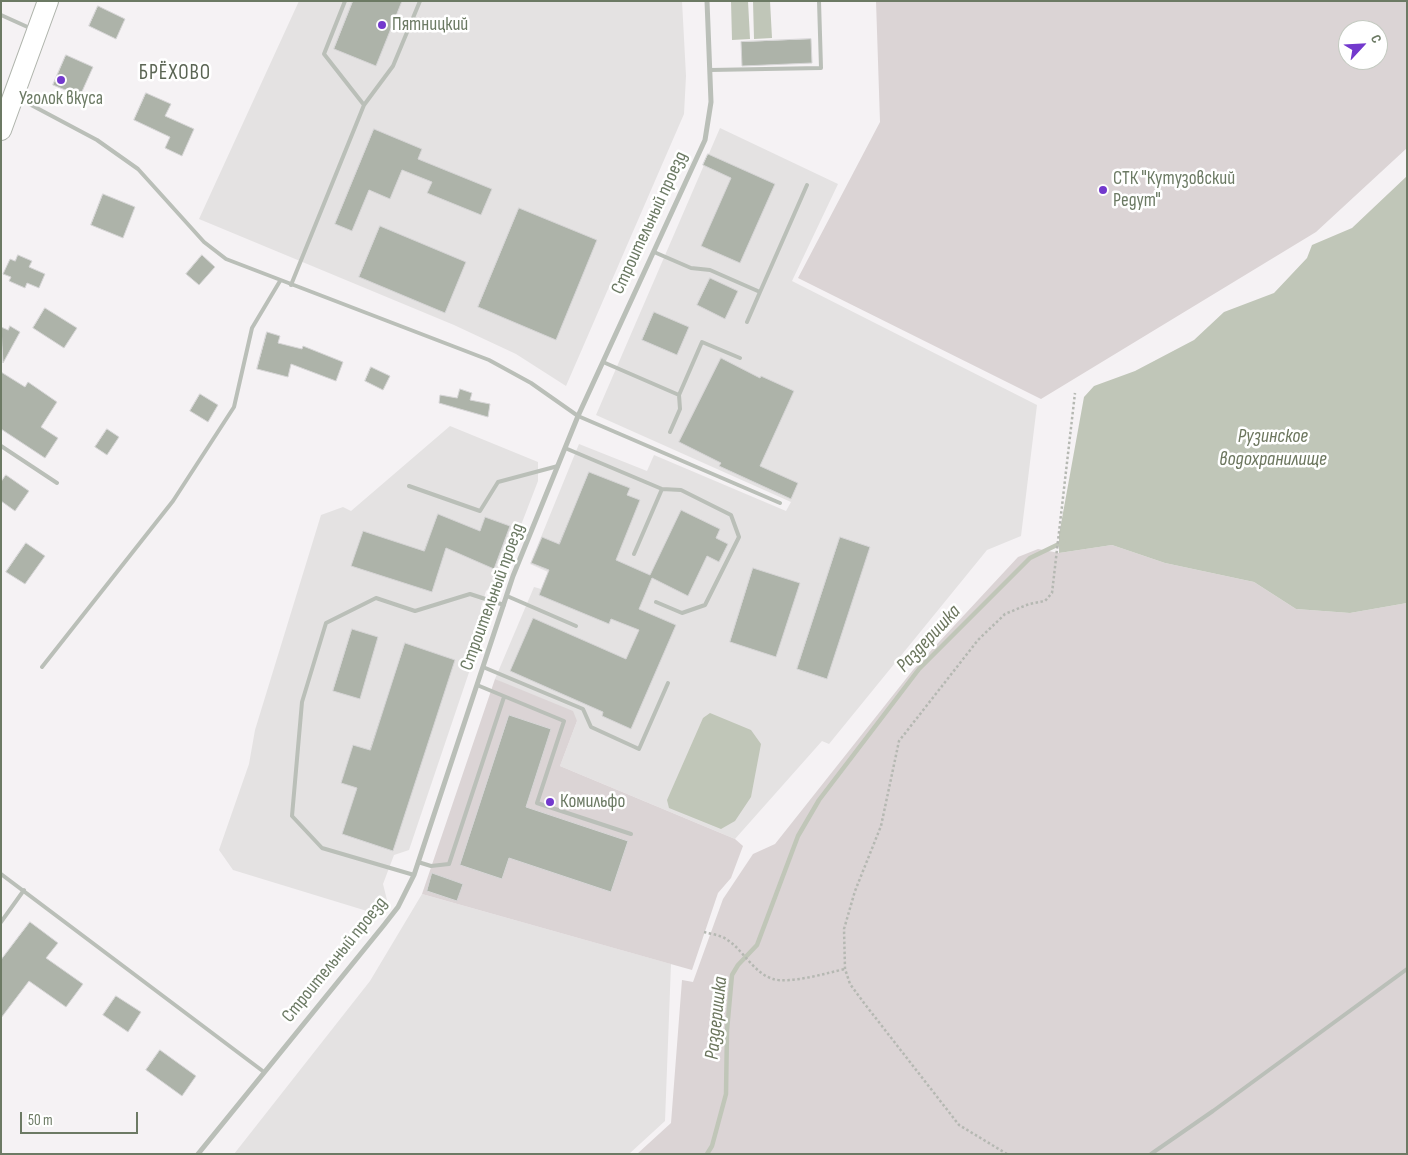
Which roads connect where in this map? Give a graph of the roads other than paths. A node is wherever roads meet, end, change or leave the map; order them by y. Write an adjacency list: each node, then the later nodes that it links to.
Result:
1 (48, 1): 7 (main road)
2 (345, 1): 10 (lane)
3 (420, 1): 10 (lane)
4 (707, 1): 8 (street, Строительный проезд)
5 (819, 1): 8 (lane)
6 (1, 14): 7 (lane)
7 (36, 31): 9 (main road)
8 (710, 70): 13 (street, Строительный проезд)
9 (14, 96): 11 (main road); 14 (lane)
10 (364, 105): 15 (lane)
11 (1, 130)
12 (807, 185): 16 (lane)
13 (654, 252): 16 (lane); 19 (street, Строительный проезд)
14 (280, 280): 15 (lane); 35 (lane)
15 (291, 285): 21 (lane)
16 (760, 292): 17 (lane)
17 (747, 322)
18 (740, 358): 20 (lane)
19 (603, 362): 20 (lane); 21 (street, Строительный проезд)
20 (679, 395): 22 (lane)
21 (578, 416): 24 (street, Строительный проезд); 29 (lane)
22 (670, 432)
23 (1, 446): 26 (lane)
24 (565, 448): 25 (street, Строительный проезд); 28 (lane)
25 (558, 466): 27 (lane); 31 (street, Строительный проезд)
26 (57, 483)
27 (409, 486)
28 (662, 489): 30 (lane); 32 (lane)
29 (780, 503)
30 (634, 554)
31 (507, 596): 33 (street, Строительный проезд); 34 (lane)
32 (656, 602)
33 (504, 605): 36 (street, Строительный проезд); 43 (lane)
34 (576, 626)
35 (42, 667)
36 (483, 667): 37 (lane); 38 (street, Строительный проезд)
37 (668, 683)
38 (477, 685): 39 (lane); 41 (street, Строительный проезд)
39 (504, 696): 40 (lane); 41 (lane)
40 (631, 834)
41 (418, 862): 43 (street, Строительный проезд)
42 (1, 874): 44 (lane)
43 (414, 875): 47 (street, Строительный проезд)
44 (24, 890): 45 (lane); 47 (lane)
45 (1, 922)
46 (1407, 969): 49 (lane)
47 (264, 1072): 48 (street, Строительный проезд)
48 (198, 1154)
49 (1151, 1154)

